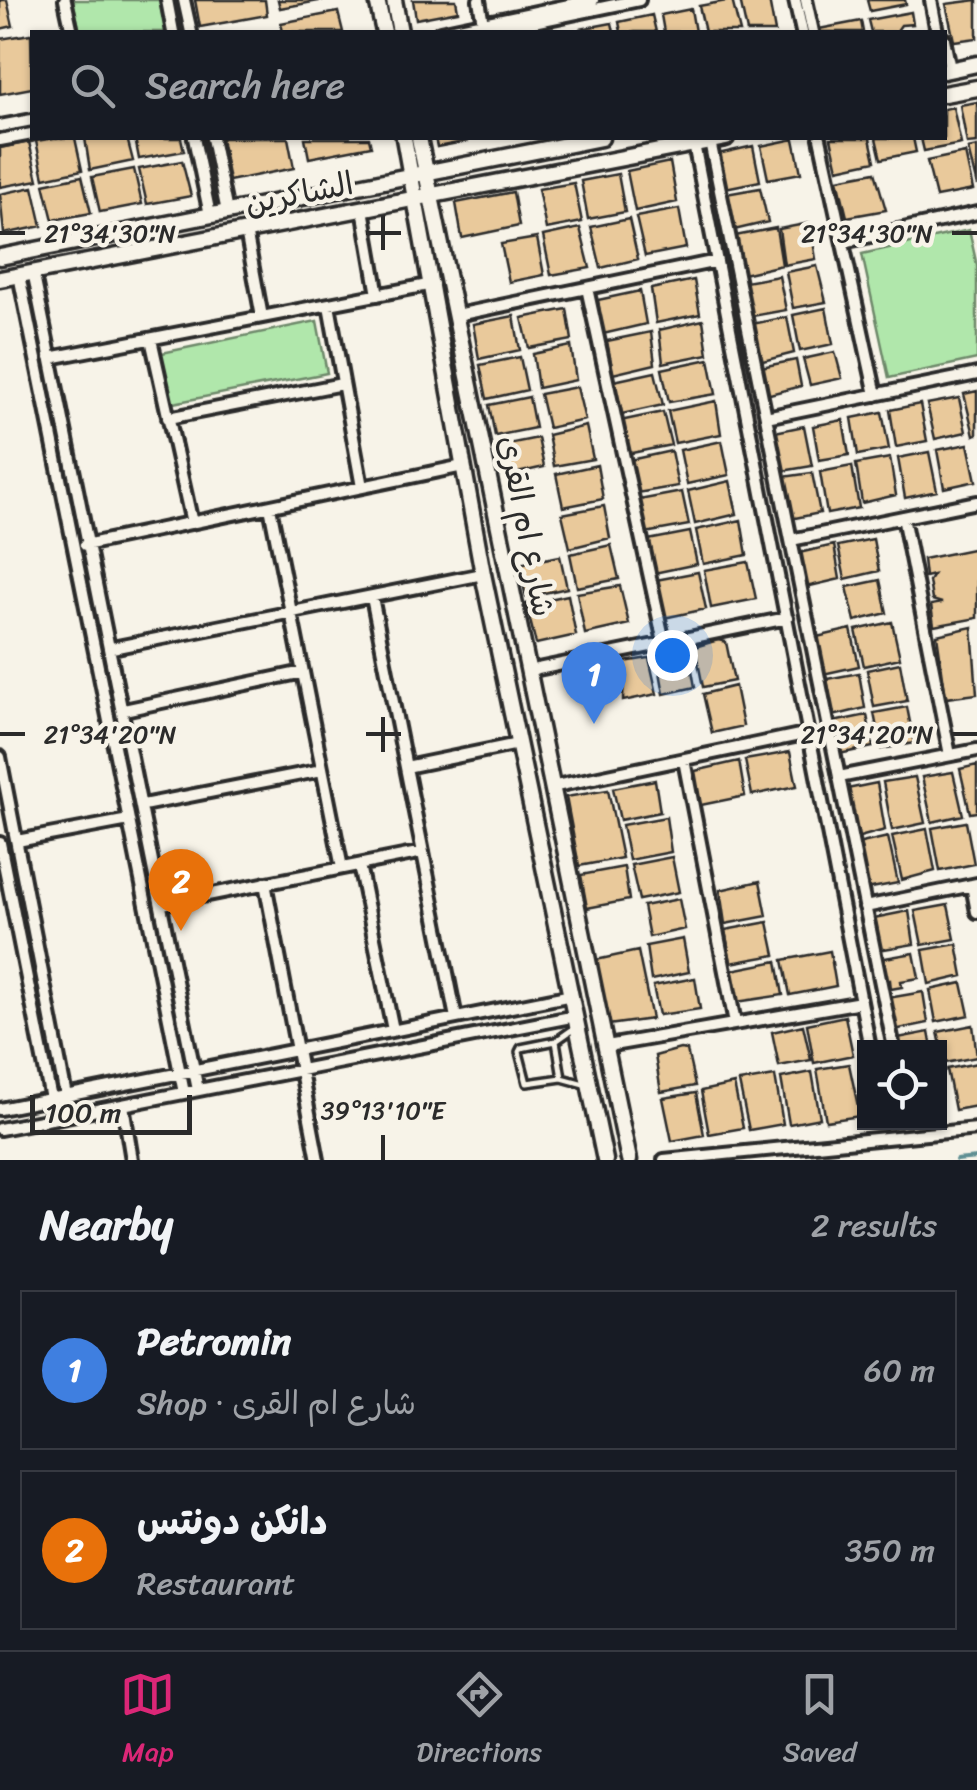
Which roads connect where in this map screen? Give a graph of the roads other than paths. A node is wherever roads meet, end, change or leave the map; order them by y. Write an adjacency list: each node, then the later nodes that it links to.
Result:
1 (65, 0): 13 (street)
2 (167, 0): 14 (street)
3 (184, 0): 15 (street)
4 (377, 0): 16 (main road)
5 (394, 0): 17 (main road)
6 (479, 0): 12 (street)
7 (589, 0): 12 (street)
8 (640, 0): 12 (street)
9 (796, 0): 18 (street)
10 (806, 0): 19 (street)
11 (934, 0): 20 (street)
12 (484, 28)
13 (72, 30)
14 (173, 30)
15 (191, 30)
16 (384, 30)
17 (400, 30)
18 (802, 30)
19 (812, 30)
20 (940, 30)
21 (977, 64): 22 (main road)
22 (947, 70)
23 (977, 88): 24 (main road)
24 (947, 93)
25 (30, 120): 26 (street)
26 (0, 126)
27 (30, 134): 28 (street)
28 (0, 140)
29 (194, 140): 42 (street)
30 (212, 140): 40 (street)
31 (405, 140): 37 (main road, شارع ام القرى)
32 (419, 140): 37 (main road, شارع ام القرى)
33 (591, 140): 37 (main road, الشاكرين)
34 (714, 140): 36 (main road, الشاكرين)
35 (820, 140): 45 (street)
36 (702, 142): 38 (main road, الشاكرين); 48 (street); 62 (street)
37 (418, 173): 38 (main road, شارع ام القرى); 40 (main road, الشاكرين)
38 (423, 197): 39 (main road, الشاكرين); 51 (main road, شارع ام القرى); 55 (main road, شارع ام القرى)
39 (362, 208): 44 (main road, الشاكرين); 53 (street)
40 (227, 212): 42 (main road, الشاكرين)
41 (977, 214): 45 (street)
42 (210, 215): 43 (main road, الشاكرين)
43 (159, 225): 46 (main road); 47 (main road, الشاكرين)
44 (246, 231): 46 (main road, الشاكرين); 56 (street)
45 (842, 242): 61 (street)
46 (164, 247): 49 (main road, الشاكرين)
47 (0, 257)
48 (717, 260): 52 (street); 76 (street)
49 (26, 273): 50 (main road, الشاكرين); 58 (street); 72 (street)
50 (0, 279)
51 (433, 284): 53 (street); 64 (main road, شارع ام القرى)
52 (587, 288): 55 (street); 77 (street)
53 (378, 295): 54 (street)
54 (329, 305): 56 (street); 60 (street)
55 (457, 315): 79 (main road, شارع ام القرى)
56 (262, 317): 57 (street)
57 (150, 339): 58 (street); 63 (street)
58 (50, 358): 71 (street)
59 (977, 374): 61 (street)
60 (342, 384): 63 (street); 65 (street)
61 (876, 395): 62 (street)
62 (766, 417): 70 (street)
63 (168, 418): 69 (street)
64 (463, 466): 65 (street); 73 (main road, شارع ام القرى)
65 (362, 487): 67 (street)
66 (977, 502): 68 (street)
67 (270, 507): 69 (street); 75 (street)
68 (903, 517): 70 (street); 85 (street)
69 (192, 522): 71 (street)
70 (790, 540): 90 (street)
71 (90, 544): 72 (street); 78 (street)
72 (74, 547): 93 (street)
73 (484, 574): 74 (street); 83 (main road, شارع ام القرى)
74 (372, 597): 75 (street); 88 (street)
75 (291, 613): 78 (street); 80 (street)
76 (787, 618): 77 (street); 82 (street)
77 (664, 642): 79 (street)
78 (112, 648): 81 (street)
79 (528, 671): 91 (main road, شارع ام القرى)
80 (303, 672): 81 (street); 89 (street)
81 (124, 710): 92 (street)
82 (809, 733): 87 (street); 109 (street)
83 (518, 744): 88 (street); 100 (main road, شارع ام القرى)
84 (977, 750): 85 (street)
85 (950, 755): 90 (street)
86 (0, 757): 94 (street)
87 (684, 760): 91 (street); 112 (street)
88 (406, 767): 96 (street)
89 (322, 770): 92 (street); 98 (street)
90 (839, 777): 106 (street)
91 (551, 787): 99 (main road, شارع ام القرى)
92 (142, 805): 105 (street)
93 (129, 820): 94 (street); 121 (street)
94 (16, 841): 103 (street)
95 (0, 846): 104 (street)
96 (423, 852): 97 (street); 110 (street)
97 (358, 865): 98 (street); 113 (street)
98 (342, 868): 101 (street)
99 (569, 872): 100 (main road); 117 (main road, شارع ام القرى)
100 (546, 876): 108 (main road, شارع ام القرى)
101 (265, 883): 105 (street); 118 (street)
102 (974, 885): 106 (street); 107 (street)
103 (27, 894): 104 (street); 126 (street)
104 (11, 899): 127 (street)
105 (162, 904): 119 (street)
106 (865, 907): 115 (street)
107 (977, 912)
108 (572, 995): 110 (street); 111 (main road, شارع ام القرى)
109 (861, 1002): 112 (street); 114 (street)
110 (456, 1018): 113 (street)
111 (577, 1021): 116 (lane); 120 (street); 123 (main road, شارع ام القرى)
112 (735, 1024): 117 (street)
113 (393, 1030): 118 (street)
114 (868, 1040)
115 (892, 1040)
116 (556, 1041): 122 (lane); 122 (lane)
117 (606, 1046): 139 (main road, شارع ام القرى)
118 (297, 1050): 119 (street); 120 (street)
119 (194, 1070): 121 (street); 124 (street)
120 (301, 1070): 124 (street); 137 (street)
121 (180, 1073): 125 (street); 126 (street)
122 (562, 1078): 123 (lane)
123 (590, 1086): 138 (main road, شارع ام القرى)
124 (198, 1090): 125 (street)
125 (184, 1093): 128 (street)
126 (66, 1096): 127 (street)
127 (51, 1099): 129 (street)
128 (123, 1105): 130 (street); 136 (street)
129 (0, 1109)
130 (0, 1129)
131 (977, 1129): 134 (street)
132 (886, 1130): 135 (street)
133 (911, 1130): 134 (street)
134 (912, 1136): 135 (street)
135 (888, 1138): 140 (street)
136 (132, 1160)
137 (318, 1160)
138 (604, 1160)
139 (629, 1160)
140 (664, 1160)

